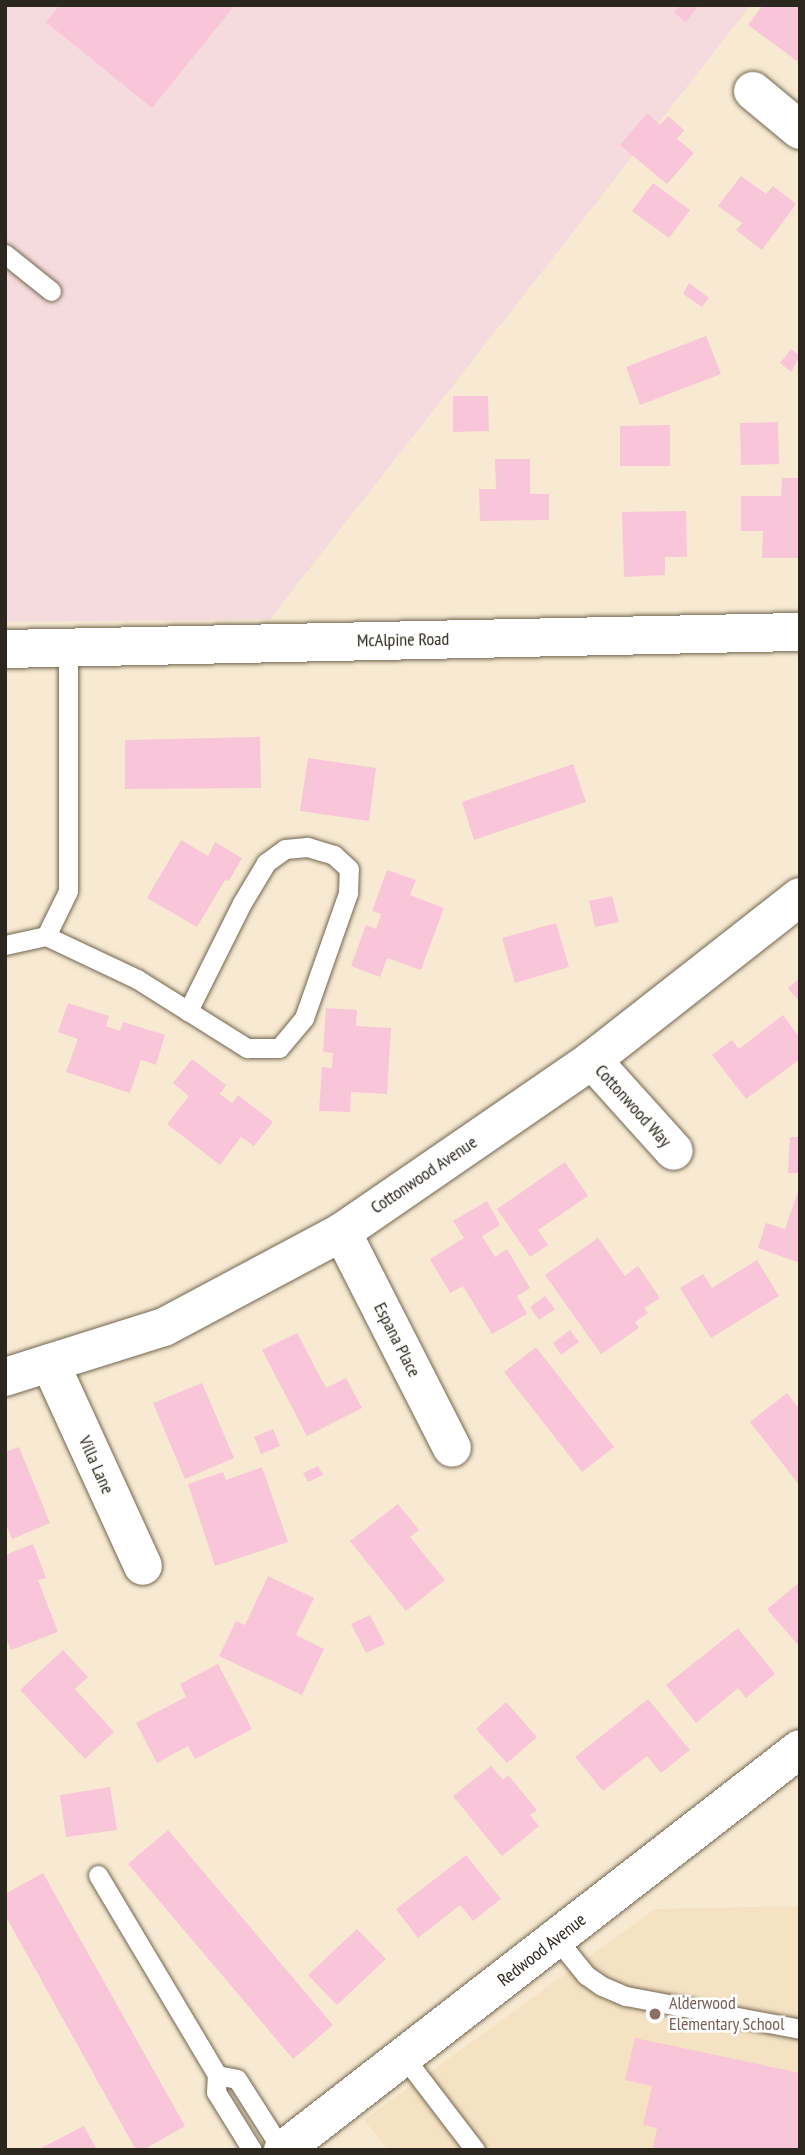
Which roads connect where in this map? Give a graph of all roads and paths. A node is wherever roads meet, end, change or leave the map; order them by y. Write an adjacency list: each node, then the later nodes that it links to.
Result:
1 (753, 91): 2 (street)
2 (800, 130)
3 (5, 254): 4 (lane)
4 (51, 291)
5 (800, 632): 6 (street, McAlpine Road)
6 (68, 647): 7 (street, McAlpine Road); 9 (lane)
7 (5, 649)
8 (800, 897): 12 (street, Cottonwood Avenue)
9 (46, 936): 10 (lane); 11 (lane)
10 (5, 945)
11 (188, 1011): 11 (lane)
12 (593, 1060): 13 (street, Cottonwood Way); 14 (street, Cottonwood Avenue)
13 (674, 1151)
14 (342, 1231): 15 (street, Cottonwood Avenue); 17 (street, Espana Place)
15 (50, 1363): 16 (street, Cottonwood Avenue); 18 (street, Villa Lane)
16 (5, 1377)
17 (452, 1448)
18 (143, 1566)
19 (800, 1749): 21 (street, Redwood Avenue)
20 (98, 1875): 24 (lane)
21 (556, 1938): 22 (lane); 23 (street, Redwood Avenue)
22 (800, 2029)
23 (404, 2057): 26 (street, Redwood Avenue); 27 (lane)
24 (217, 2076): 25 (lane); 26 (lane)
25 (251, 2150)
26 (283, 2150)
27 (475, 2150)

